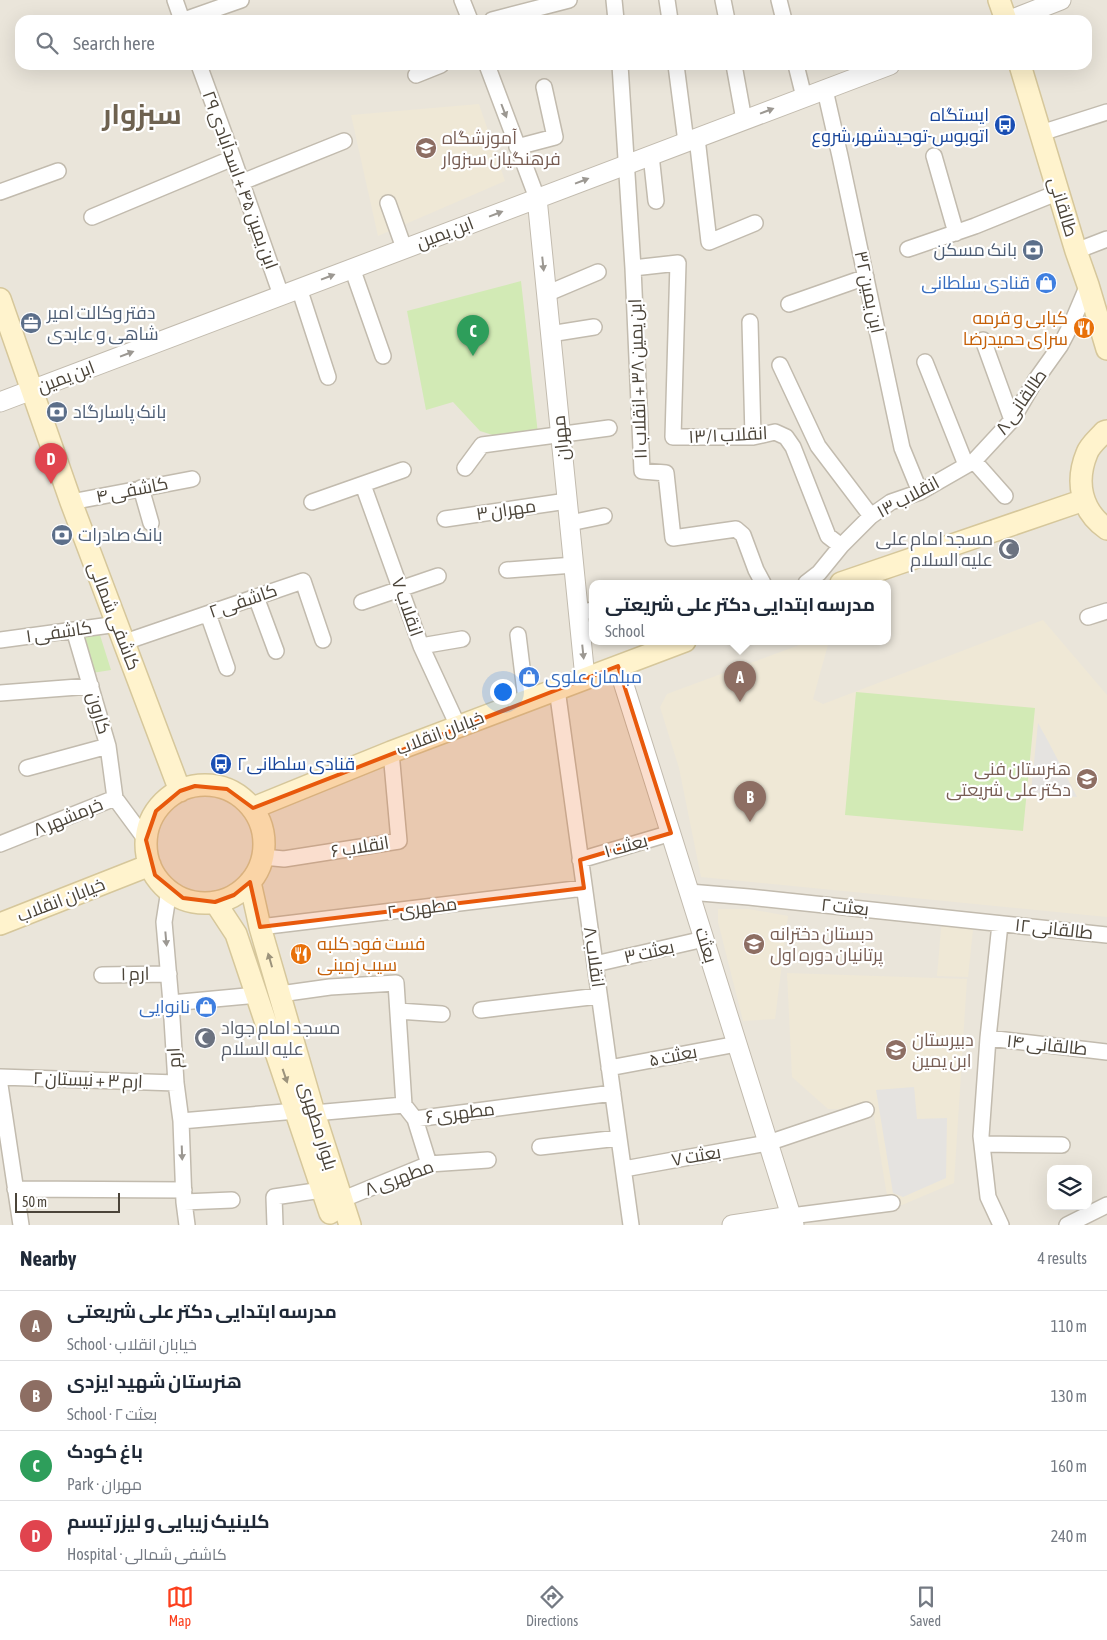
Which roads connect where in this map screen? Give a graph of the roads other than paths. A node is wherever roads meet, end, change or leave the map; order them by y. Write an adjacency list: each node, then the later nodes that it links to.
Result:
1 (175, 0): 11 (street)
2 (241, 0): 12 (street)
3 (462, 0): 13 (street)
4 (569, 0): 14 (street)
5 (614, 0): 15 (street)
6 (667, 0): 16 (street)
7 (723, 0): 17 (street)
8 (779, 0): 18 (street)
9 (999, 0): 19 (main road)
10 (1062, 0): 20 (street)
11 (181, 15)
12 (198, 15)
13 (468, 15)
14 (511, 15)
15 (616, 15)
16 (669, 15)
17 (726, 15)
18 (783, 15)
19 (1004, 15)
20 (1023, 15)
21 (201, 70): 42 (street, ابن یمین ۴۵ + اسدآبادی ۲۹)
22 (428, 70): 30 (street)
23 (489, 70): 39 (street, one-way to 39)
24 (620, 70): 43 (street, ابن یمین ۳۸ + انقلاب ۱۱)
25 (677, 70): 37 (street)
26 (735, 70): 35 (street)
27 (797, 70): 33 (street)
28 (877, 70): 32 (street, ابن یمین)
29 (1022, 70): 36 (main road, طالقانی)
30 (416, 75)
31 (544, 87): 39 (street)
32 (825, 90): 33 (street, ابن یمین); 61 (street, ابن یمین ۳۲)
33 (804, 98): 35 (street, ابن یمین, one-way to 33)
34 (1107, 112): 36 (street)
35 (744, 120): 37 (street, ابن یمین)
36 (1041, 133): 47 (main road, طالقانی)
37 (692, 140): 40 (street, ابن یمین); 52 (street)
38 (344, 141): 45 (street)
39 (518, 147): 48 (street)
40 (652, 155): 43 (street, ابن یمین); 49 (street)
41 (934, 156): 53 (street)
42 (233, 158): 45 (street, ابن یمین ۴۵ + اسدآبادی ۲۹); 51 (street)
43 (627, 164): 48 (street, ابن یمین, one-way to 43); 59 (street, ابن یمین ۳۸ + انقلاب ۱۱)
44 (58, 171): 46 (street)
45 (242, 182): 63 (street, ابن یمین ۴۵ + اسدآبادی ۲۹)
46 (0, 192)
47 (1059, 192): 53 (street); 57 (main road, طالقانی)
48 (536, 198): 55 (street, ابن یمین, one-way to 48); 64 (street, مهران, one-way to 64)
49 (656, 201)
50 (388, 203): 55 (street)
51 (92, 217)
52 (755, 223)
53 (956, 233): 56 (street)
54 (1107, 239): 57 (street)
55 (404, 248): 58 (street, ابن یمین)
56 (908, 249)
57 (1076, 251): 62 (main road, طالقانی)
58 (352, 268): 63 (street, ابن یمین, one-way to 58); 72 (street)
59 (633, 268): 82 (street, انقلاب ۱۳/۱); 105 (street, ابن یمین ۳۸ + انقلاب ۱۱)
60 (598, 272): 64 (street)
61 (866, 277): 66 (street); 89 (street, ابن یمین ۳۲)
62 (1088, 285): 71 (main road, طالقانی); 78 (street, طالقانی ۸)
63 (290, 292): 75 (street, ابن یمین ۴۵ + اسدآبادی ۲۹); 76 (street, ابن یمین, one-way to 63)
64 (546, 294): 69 (street, مهران)
65 (0, 299): 76 (main road, کاشفی شمالی)
66 (789, 304)
67 (750, 322): 82 (street)
68 (594, 327): 69 (street)
69 (550, 334): 81 (street, مهران)
70 (982, 340): 78 (street)
71 (1106, 342)
72 (383, 356)
73 (925, 362): 83 (street)
74 (780, 365): 96 (street)
75 (328, 377)
76 (32, 390): 77 (street, ابن یمین); 93 (main road, کاشفی شمالی)
77 (0, 402)
78 (1012, 420): 83 (street, طالقانی ۸)
79 (609, 428): 81 (street)
80 (1107, 430): 91 (main road)
81 (560, 434): 84 (street); 92 (street, مهران)
82 (753, 437): 101 (street, انقلاب ۱۳/۱)
83 (970, 463): 89 (street, انقلاب ۱۳); 90 (street)
84 (465, 468)
85 (404, 470): 87 (street)
86 (192, 479): 88 (street, کاشفی ۴)
87 (363, 484): 94 (street); 108 (street, انقلاب ۷)
88 (141, 488): 93 (street, کاشفی ۴); 98 (street)
89 (920, 492): 96 (street, انقلاب ۱۳)
90 (1005, 496)
91 (1084, 500): 100 (main road); 107 (main road)
92 (567, 501): 97 (street, مهران ۳); 99 (street, مهران)
93 (71, 502): 116 (main road, کاشفی شمالی)
94 (312, 502)
95 (604, 516): 99 (street)
96 (871, 516): 101 (street, انقلاب ۱۳)
97 (445, 519)
98 (151, 523)
99 (570, 523): 102 (street, مهران)
100 (1107, 529)
101 (841, 546): 106 (street, انقلاب ۱۳)
102 (574, 566): 103 (street); 112 (street, مهران)
103 (507, 570)
104 (438, 576): 108 (street)
105 (761, 580)
106 (810, 580)
107 (849, 580)
108 (401, 588): 110 (street); 122 (street, انقلاب ۷)
109 (256, 597): 113 (street, کاشفی ۲); 120 (street, کاشفی ۲); 123 (street)
110 (362, 602)
111 (1107, 611): 114 (street)
112 (586, 612): 126 (street, مهران, one-way to 126)
113 (208, 614): 116 (street, کاشفی ۲); 125 (street)
114 (1088, 617)
115 (74, 630): 116 (street, کاشفی ۱); 119 (street, کاشفی ۱); 127 (street, کارون)
116 (121, 633): 135 (main road, کاشفی شمالی)
117 (518, 635): 130 (street)
118 (462, 638): 122 (street)
119 (0, 640)
120 (323, 640)
121 (674, 645): 124 (main road, خیابان انقلاب)
122 (422, 646): 131 (street, انقلاب ۷)
123 (276, 651)
124 (618, 666): 126 (main road, خیابان انقلاب); 138 (street, بعثت)
125 (226, 668)
126 (585, 678): 128 (main road, خیابان انقلاب)
127 (91, 686): 129 (street); 132 (street, کارون)
128 (556, 689): 130 (main road, خیابان انقلاب); 142 (street, انقلاب ۸)
129 (0, 694)
130 (526, 700): 131 (main road, خیابان انقلاب)
131 (458, 726): 133 (main road, خیابان انقلاب)
132 (108, 746): 134 (street); 136 (street, کارون)
133 (390, 752): 137 (main road, خیابان انقلاب); 141 (street, انقلاب ۶)
134 (27, 768)
135 (180, 791): 137 (main road); 139 (main road)
136 (115, 798): 139 (street, خرمشهر ۸); 140 (street, خرمشهر ۸)
137 (253, 808): 141 (main road)
138 (671, 833): 142 (street, بعثت ۱); 147 (street, بعثت)
139 (146, 840): 143 (main road)
140 (0, 844)
141 (263, 857): 144 (main road)
142 (580, 860): 145 (street, انقلاب ۸)
143 (150, 865): 146 (main road); 149 (main road, خیابان انقلاب)
144 (250, 882): 148 (main road); 151 (main road, بلوار مطهری)
145 (584, 888): 151 (street, مطهری ۲); 154 (street, انقلاب ۸)
146 (169, 890): 148 (main road); 156 (street, ارم, one-way to 156)
147 (689, 892): 150 (street, بعثت ۲); 153 (street, بعثت)
148 (215, 902): 158 (main road, بلوار مطهری)
149 (0, 924)
150 (1000, 924): 152 (street, طالقانی ۱۲); 164 (street)
151 (260, 927): 157 (main road, بلوار مطهری, one-way to 151)
152 (1107, 935)
153 (704, 939): 154 (street, بعثت ۳); 165 (street, بعثت)
154 (595, 964): 159 (street, انقلاب ۸)
155 (102, 974): 156 (street, ارم ۱)
156 (168, 974): 160 (street, ارم)
157 (280, 994): 162 (street); 174 (main road, بلوار مطهری)
158 (257, 995): 160 (street); 174 (main road, بلوار مطهری, one-way to 174)
159 (599, 996): 161 (street); 167 (street, انقلاب ۸)
160 (171, 1003): 169 (street, ارم)
161 (480, 1010)
162 (398, 1011): 163 (street); 172 (street)
163 (442, 1014)
164 (988, 1038): 166 (street, طالقانی ۱۴); 179 (street)
165 (737, 1044): 167 (street, بعثت ۵); 178 (street, بعثت)
166 (1107, 1052)
167 (609, 1068): 171 (street, انقلاب ۸)
168 (0, 1077): 169 (street, ارم ۳ + نیستان ۲)
169 (176, 1082): 176 (street, ارم)
170 (0, 1085): 184 (street)
171 (613, 1093): 175 (street, مطهری ۶); 177 (street, انقلاب ۸)
172 (404, 1105): 174 (street, مطهری ۶); 175 (street, مطهری ۶)
173 (866, 1110): 178 (street, بعثت ۷)
174 (305, 1112): 176 (street, مطهری ۶); 187 (main road, بلوار مطهری); 190 (main road, بلوار مطهری)
175 (415, 1119): 183 (street)
176 (181, 1122): 188 (street, ارم, one-way to 188)
177 (619, 1138): 181 (street); 185 (street, انقلاب ۸)
178 (768, 1143): 185 (street, بعثت ۷); 193 (street, بعثت)
179 (982, 1144): 180 (street); 201 (street)
180 (1062, 1145)
181 (540, 1147)
182 (488, 1160): 183 (street, مطهری ۸)
183 (429, 1164): 190 (street, مطهری ۸)
184 (6, 1168): 186 (street)
185 (624, 1169): 199 (street, انقلاب ۸)
186 (15, 1189): 188 (street); 194 (street)
187 (322, 1190): 196 (street); 197 (main road, بلوار مطهری)
188 (184, 1196): 189 (street); 195 (street, ارم)
189 (232, 1200)
190 (341, 1200): 198 (main road, بلوار مطهری)
191 (892, 1203): 193 (street)
192 (1107, 1205): 202 (street)
193 (792, 1221): 200 (street)
194 (21, 1225)
195 (187, 1225)
196 (275, 1225)
197 (334, 1225)
198 (350, 1225)
199 (631, 1225)
200 (732, 1225)
201 (1001, 1225)
202 (1067, 1225)

